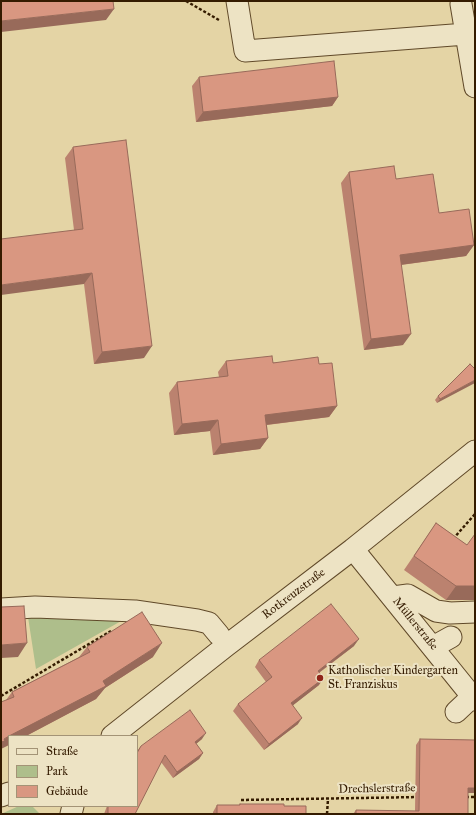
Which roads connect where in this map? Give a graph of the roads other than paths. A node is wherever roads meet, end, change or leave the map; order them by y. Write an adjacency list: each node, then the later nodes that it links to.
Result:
1 (236, 1): 3 (street)
2 (465, 3): 3 (street)
3 (466, 34): 4 (street)
4 (475, 87)
5 (475, 451): 6 (street, Rotkreuzstraße)
6 (353, 549): 7 (street, Müllerstraße); 15 (street, Rotkreuzstraße)
7 (393, 597): 9 (street); 12 (street, Müllerstraße)
8 (1, 609): 10 (street)
9 (475, 612)
10 (219, 635)
11 (451, 637): 12 (street)
12 (433, 647): 13 (street, Müllerstraße)
13 (474, 699): 14 (street)
14 (456, 712)
15 (113, 735)

